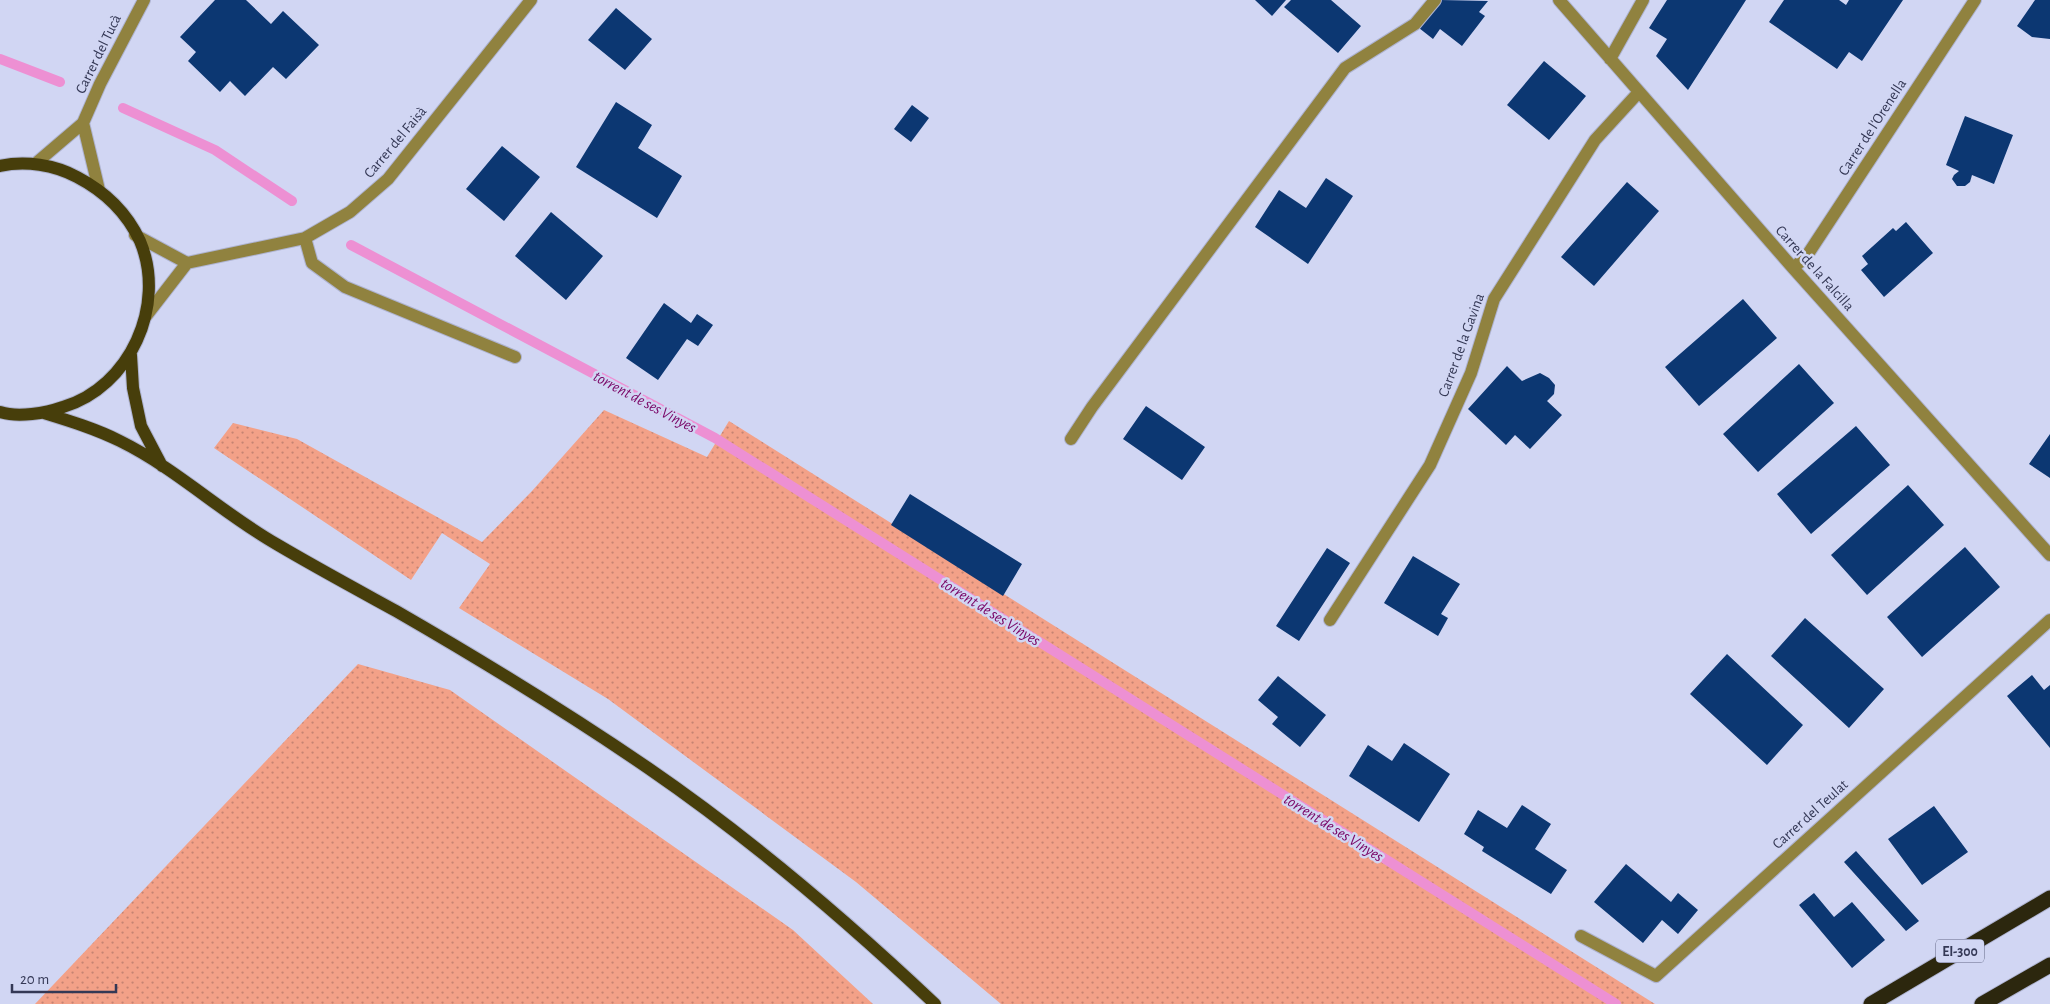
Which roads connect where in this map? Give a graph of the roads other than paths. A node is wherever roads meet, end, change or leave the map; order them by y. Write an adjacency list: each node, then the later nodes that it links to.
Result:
1 (144, 0): 9 (street, Carrer del Tucà)
2 (532, 0): 14 (street, Carrer del Faisà)
3 (1435, 0): 22 (street)
4 (1559, 0): 7 (street, Carrer de la Falcilla)
5 (1643, 0): 7 (street)
6 (1974, 0): 16 (street, Carrer de l'Orenella)
7 (1610, 59): 8 (street, Carrer de la Falcilla)
8 (1638, 92): 16 (street, Carrer de la Falcilla); 25 (street, Carrer de la Gavina)
9 (83, 123): 10 (street, Carrer del Tucà); 12 (street)
10 (35, 164): 11 (main road); 12 (main road)
11 (0, 166)
12 (99, 190): 13 (main road)
13 (136, 235): 15 (street); 17 (main road)
14 (305, 238): 15 (street, Carrer del Faisà); 19 (street)
15 (187, 263): 17 (street)
16 (1793, 268): 24 (street, Carrer de la Falcilla)
17 (146, 316): 18 (main road)
18 (131, 355): 21 (main road); 23 (main road)
19 (515, 357)
20 (0, 412): 21 (main road)
21 (44, 413): 23 (main road)
22 (1071, 439)
23 (162, 466): 30 (main road)
24 (2050, 555)
25 (1330, 620)
26 (2050, 620): 28 (street, Carrer del Teulat)
27 (2050, 898): 31 (highway, EI-300)
28 (1580, 936)
29 (2050, 965): 32 (highway)
30 (935, 1004)
31 (1870, 1004)
32 (1982, 1004)

